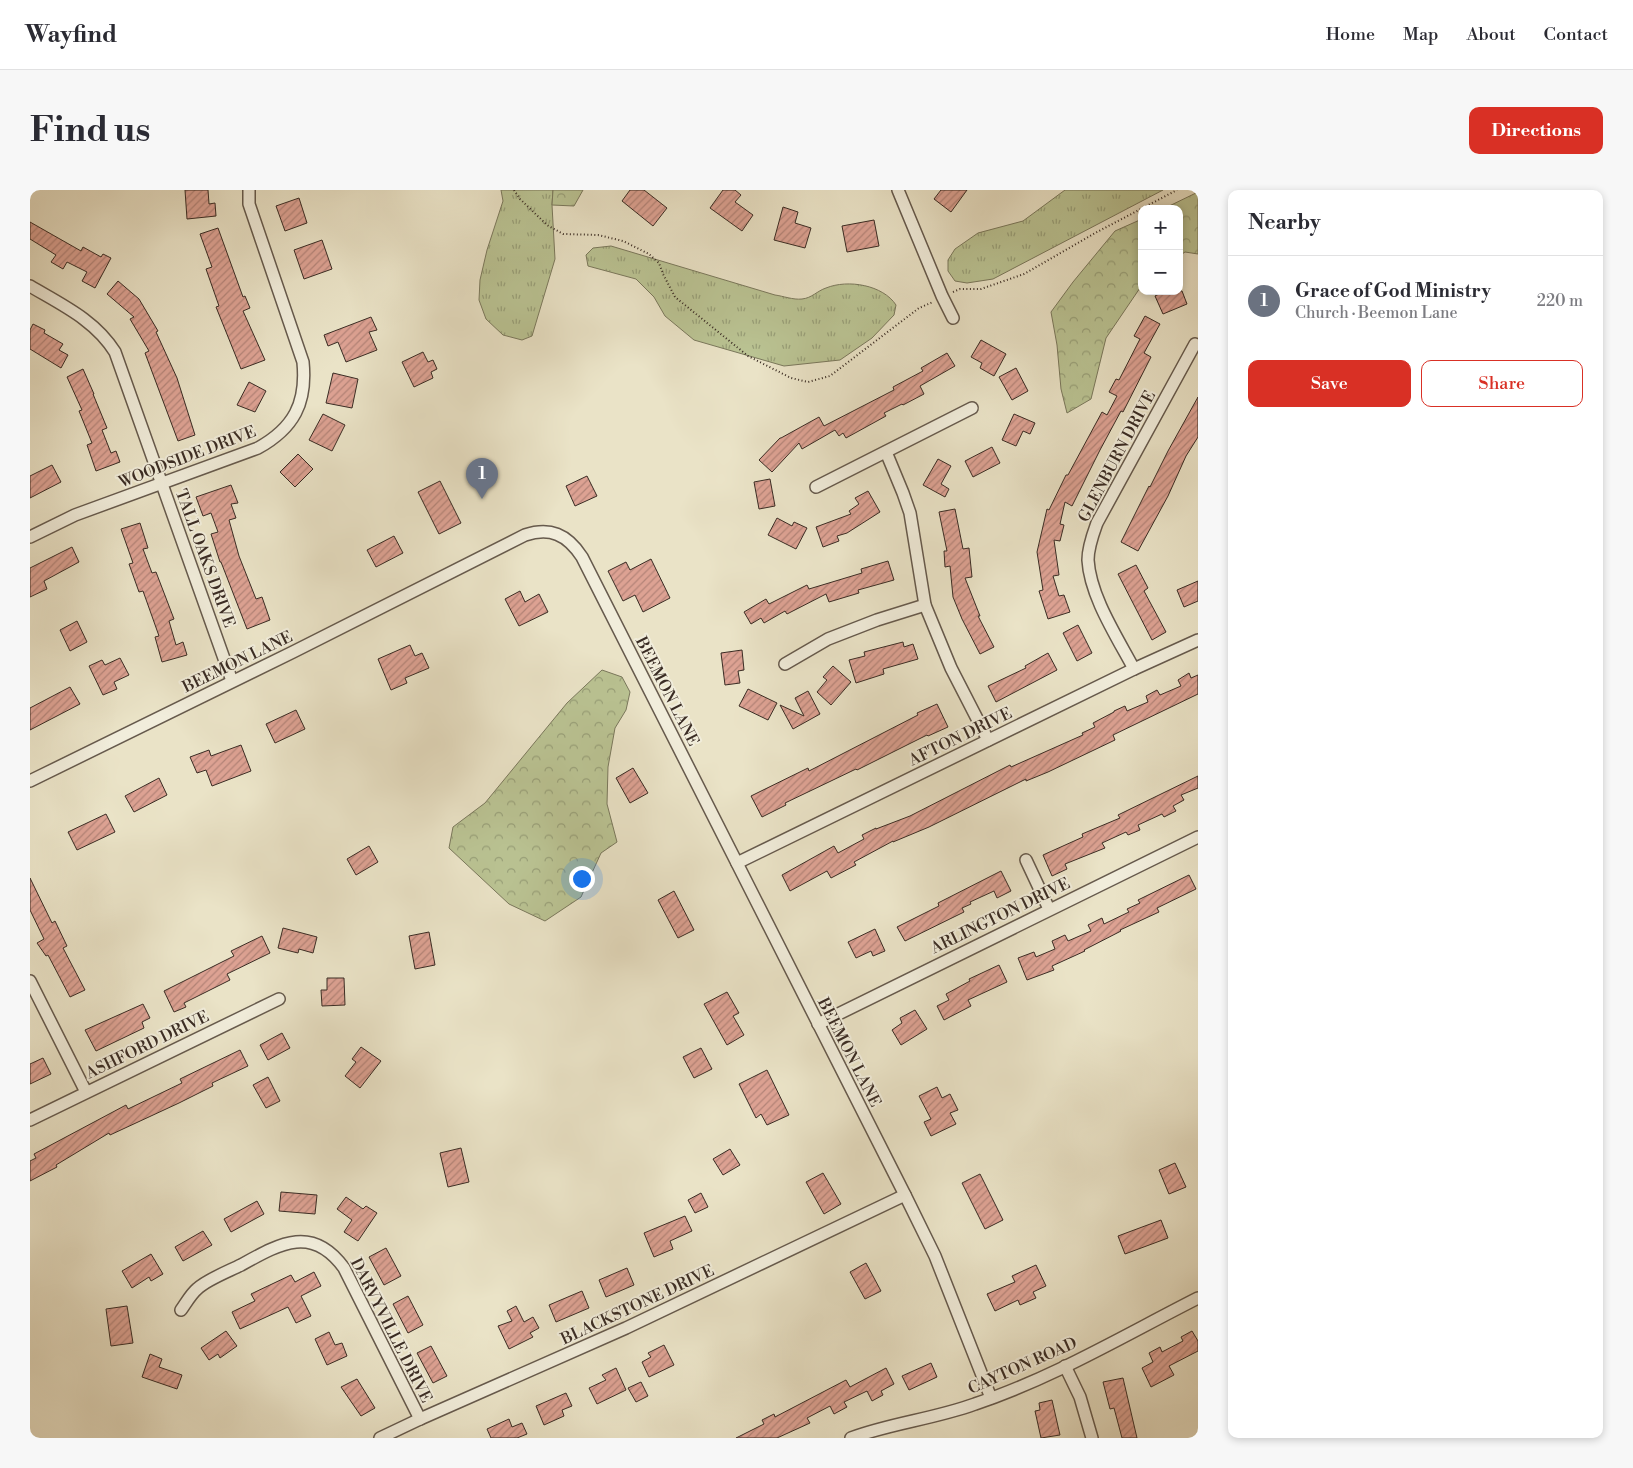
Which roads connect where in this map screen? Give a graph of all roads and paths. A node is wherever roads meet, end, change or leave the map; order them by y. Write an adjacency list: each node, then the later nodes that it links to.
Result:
1 (249, 190): 11 (street, WOODSIDE DRIVE)
2 (514, 190): 6 (path)
3 (898, 190): 6 (street)
4 (1177, 190): 6 (path)
5 (30, 286): 11 (street, TALL OAKS DRIVE)
6 (942, 296): 7 (street)
7 (953, 318)
8 (1195, 344): 17 (street, GLENBURN DRIVE)
9 (972, 408): 10 (street)
10 (886, 452): 12 (street); 14 (street)
11 (162, 483): 13 (street, WOODSIDE DRIVE); 18 (street, TALL OAKS DRIVE)
12 (816, 487)
13 (30, 537)
14 (924, 605): 16 (street); 19 (street)
15 (1198, 640): 17 (street, AFTON DRIVE)
16 (785, 664)
17 (1134, 669): 19 (street, AFTON DRIVE)
18 (232, 680): 20 (street, BEEMON LANE); 23 (street, BEEMON LANE)
19 (988, 740): 23 (street, AFTON DRIVE)
20 (30, 781)
21 (1198, 837): 24 (street, ARLINGTON DRIVE)
22 (1026, 860): 24 (street)
23 (737, 862): 27 (street, BEEMON LANE)
24 (1049, 909): 27 (street, ARLINGTON DRIVE)
25 (30, 981): 28 (street)
26 (280, 998): 28 (street, ASHFORD DRIVE)
27 (818, 1024): 30 (street, BEEMON LANE)
28 (86, 1092): 29 (street, ASHFORD DRIVE)
29 (30, 1120)
30 (905, 1195): 34 (street, BEEMON LANE); 35 (street, BLACKSTONE DRIVE)
31 (1198, 1298): 33 (street, CAYTON ROAD)
32 (181, 1310): 35 (street, DARVYVILLE DRIVE)
33 (1065, 1366): 34 (street, CAYTON ROAD); 38 (street)
34 (991, 1398): 37 (street, CAYTON ROAD)
35 (420, 1419): 36 (street, BLACKSTONE DRIVE)
36 (380, 1438)
37 (851, 1438)
38 (1092, 1438)

